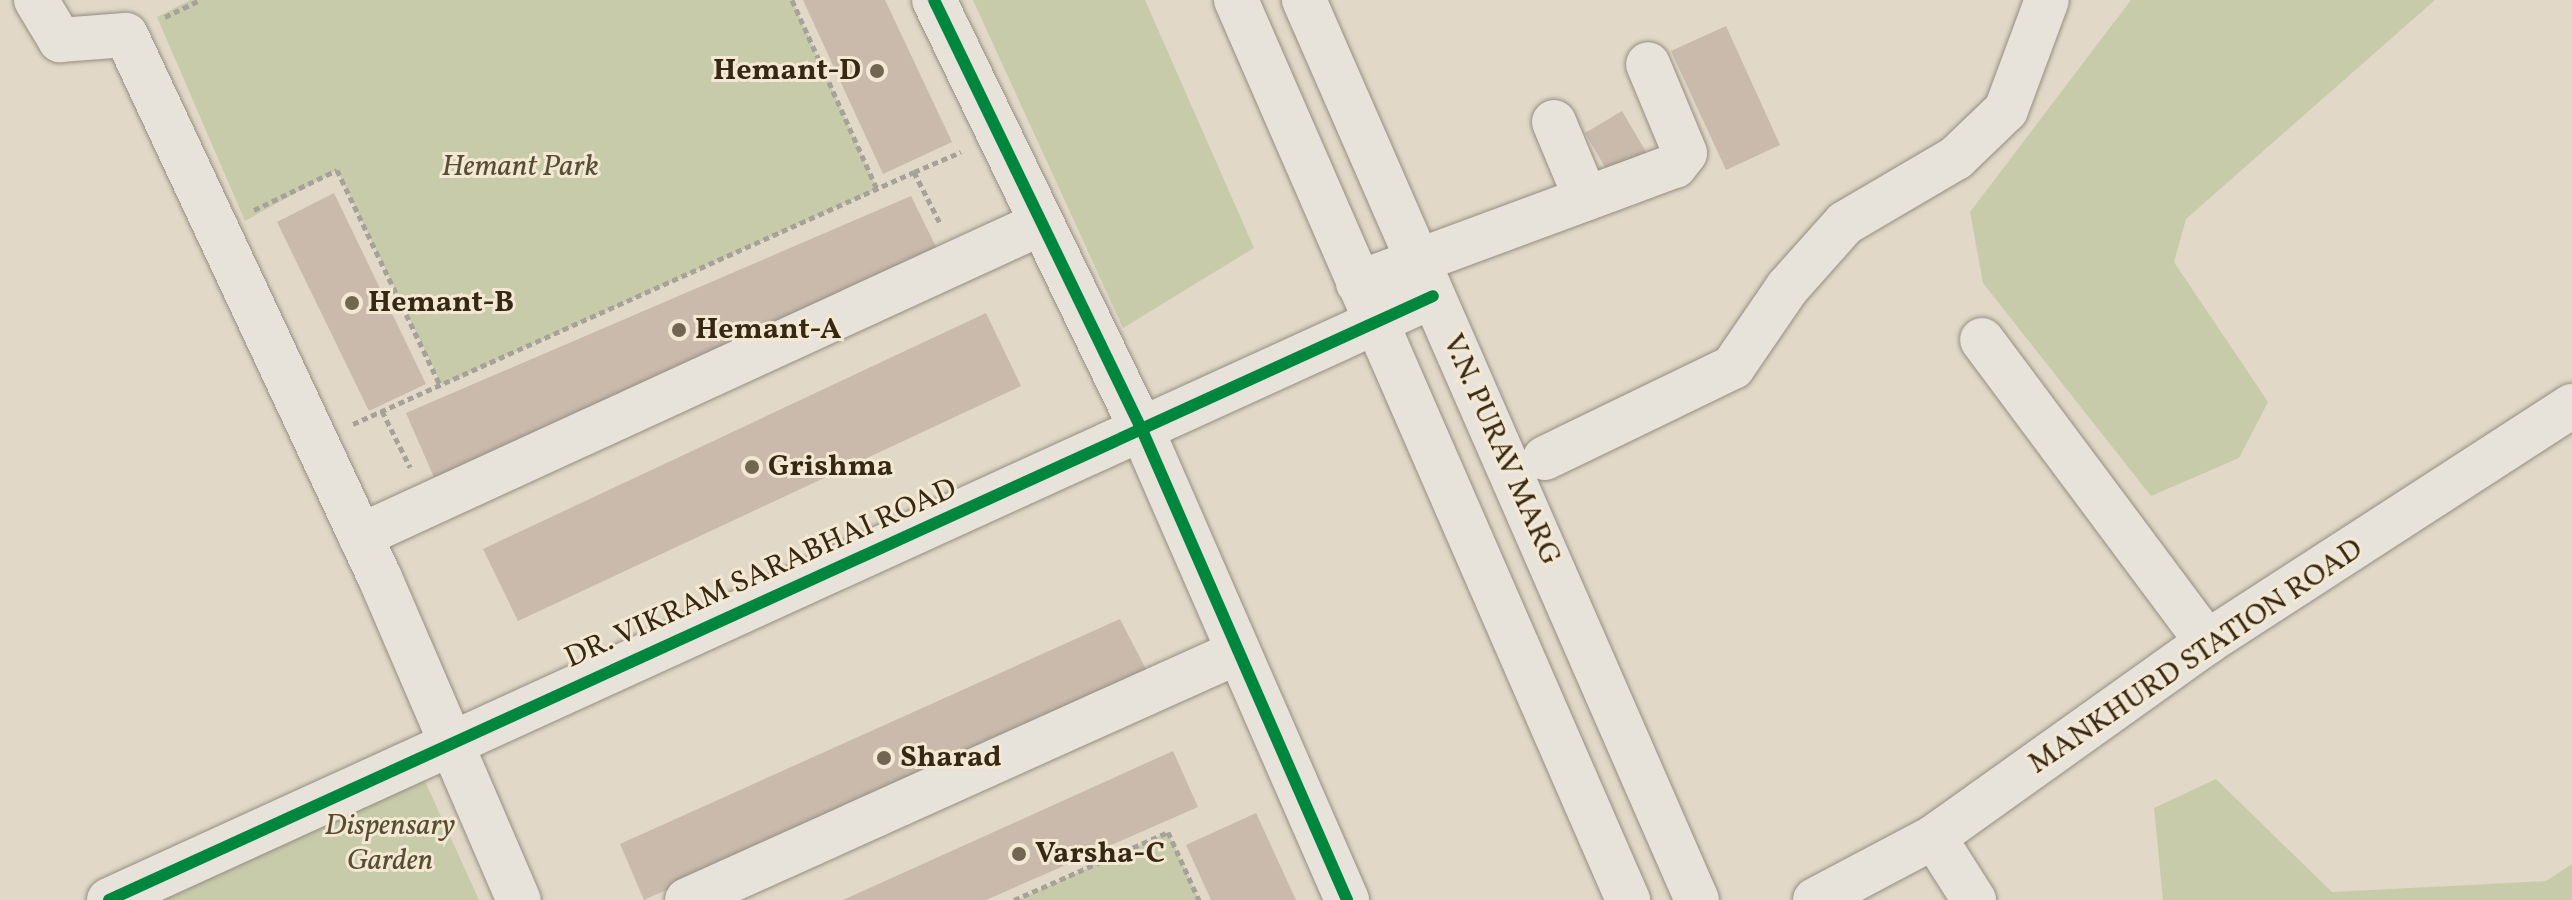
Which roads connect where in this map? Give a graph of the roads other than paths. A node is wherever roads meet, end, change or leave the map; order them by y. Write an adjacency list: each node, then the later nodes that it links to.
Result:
1 (36, 0): 17 (street)
2 (934, 0): 9 (street)
3 (1236, 0): 11 (street)
4 (1304, 0): 10 (street, V.N. PURAV MARG)
5 (2047, 0): 16 (street)
6 (1648, 64): 8 (street)
7 (1554, 122): 8 (street)
8 (1586, 199): 10 (street)
9 (1040, 224): 15 (street); 17 (street)
10 (1426, 278): 11 (street); 12 (street, DR. VIKRAM SARABHAI ROAD); 27 (street, V.N. PURAV MARG)
11 (1358, 283): 12 (street)
12 (1375, 323): 15 (street, DR. VIKRAM SARABHAI ROAD); 26 (street)
13 (1982, 340): 18 (street)
14 (2572, 406): 18 (street, MANKHURD STATION ROAD)
15 (1142, 430): 19 (street); 20 (street, DR. VIKRAM SARABHAI ROAD)
16 (1545, 458)
17 (360, 536): 20 (street)
18 (2207, 642): 21 (street, MANKHURD STATION ROAD)
19 (1238, 652): 24 (street); 25 (street)
20 (455, 742): 22 (street, DR. VIKRAM SARABHAI ROAD); 23 (street)
21 (1934, 837): 28 (street, MANKHURD STATION ROAD); 29 (street)
22 (109, 900)
23 (519, 900)
24 (687, 900)
25 (1347, 900)
26 (1628, 900)
27 (1697, 900)
28 (1815, 900)
29 (1974, 900)

